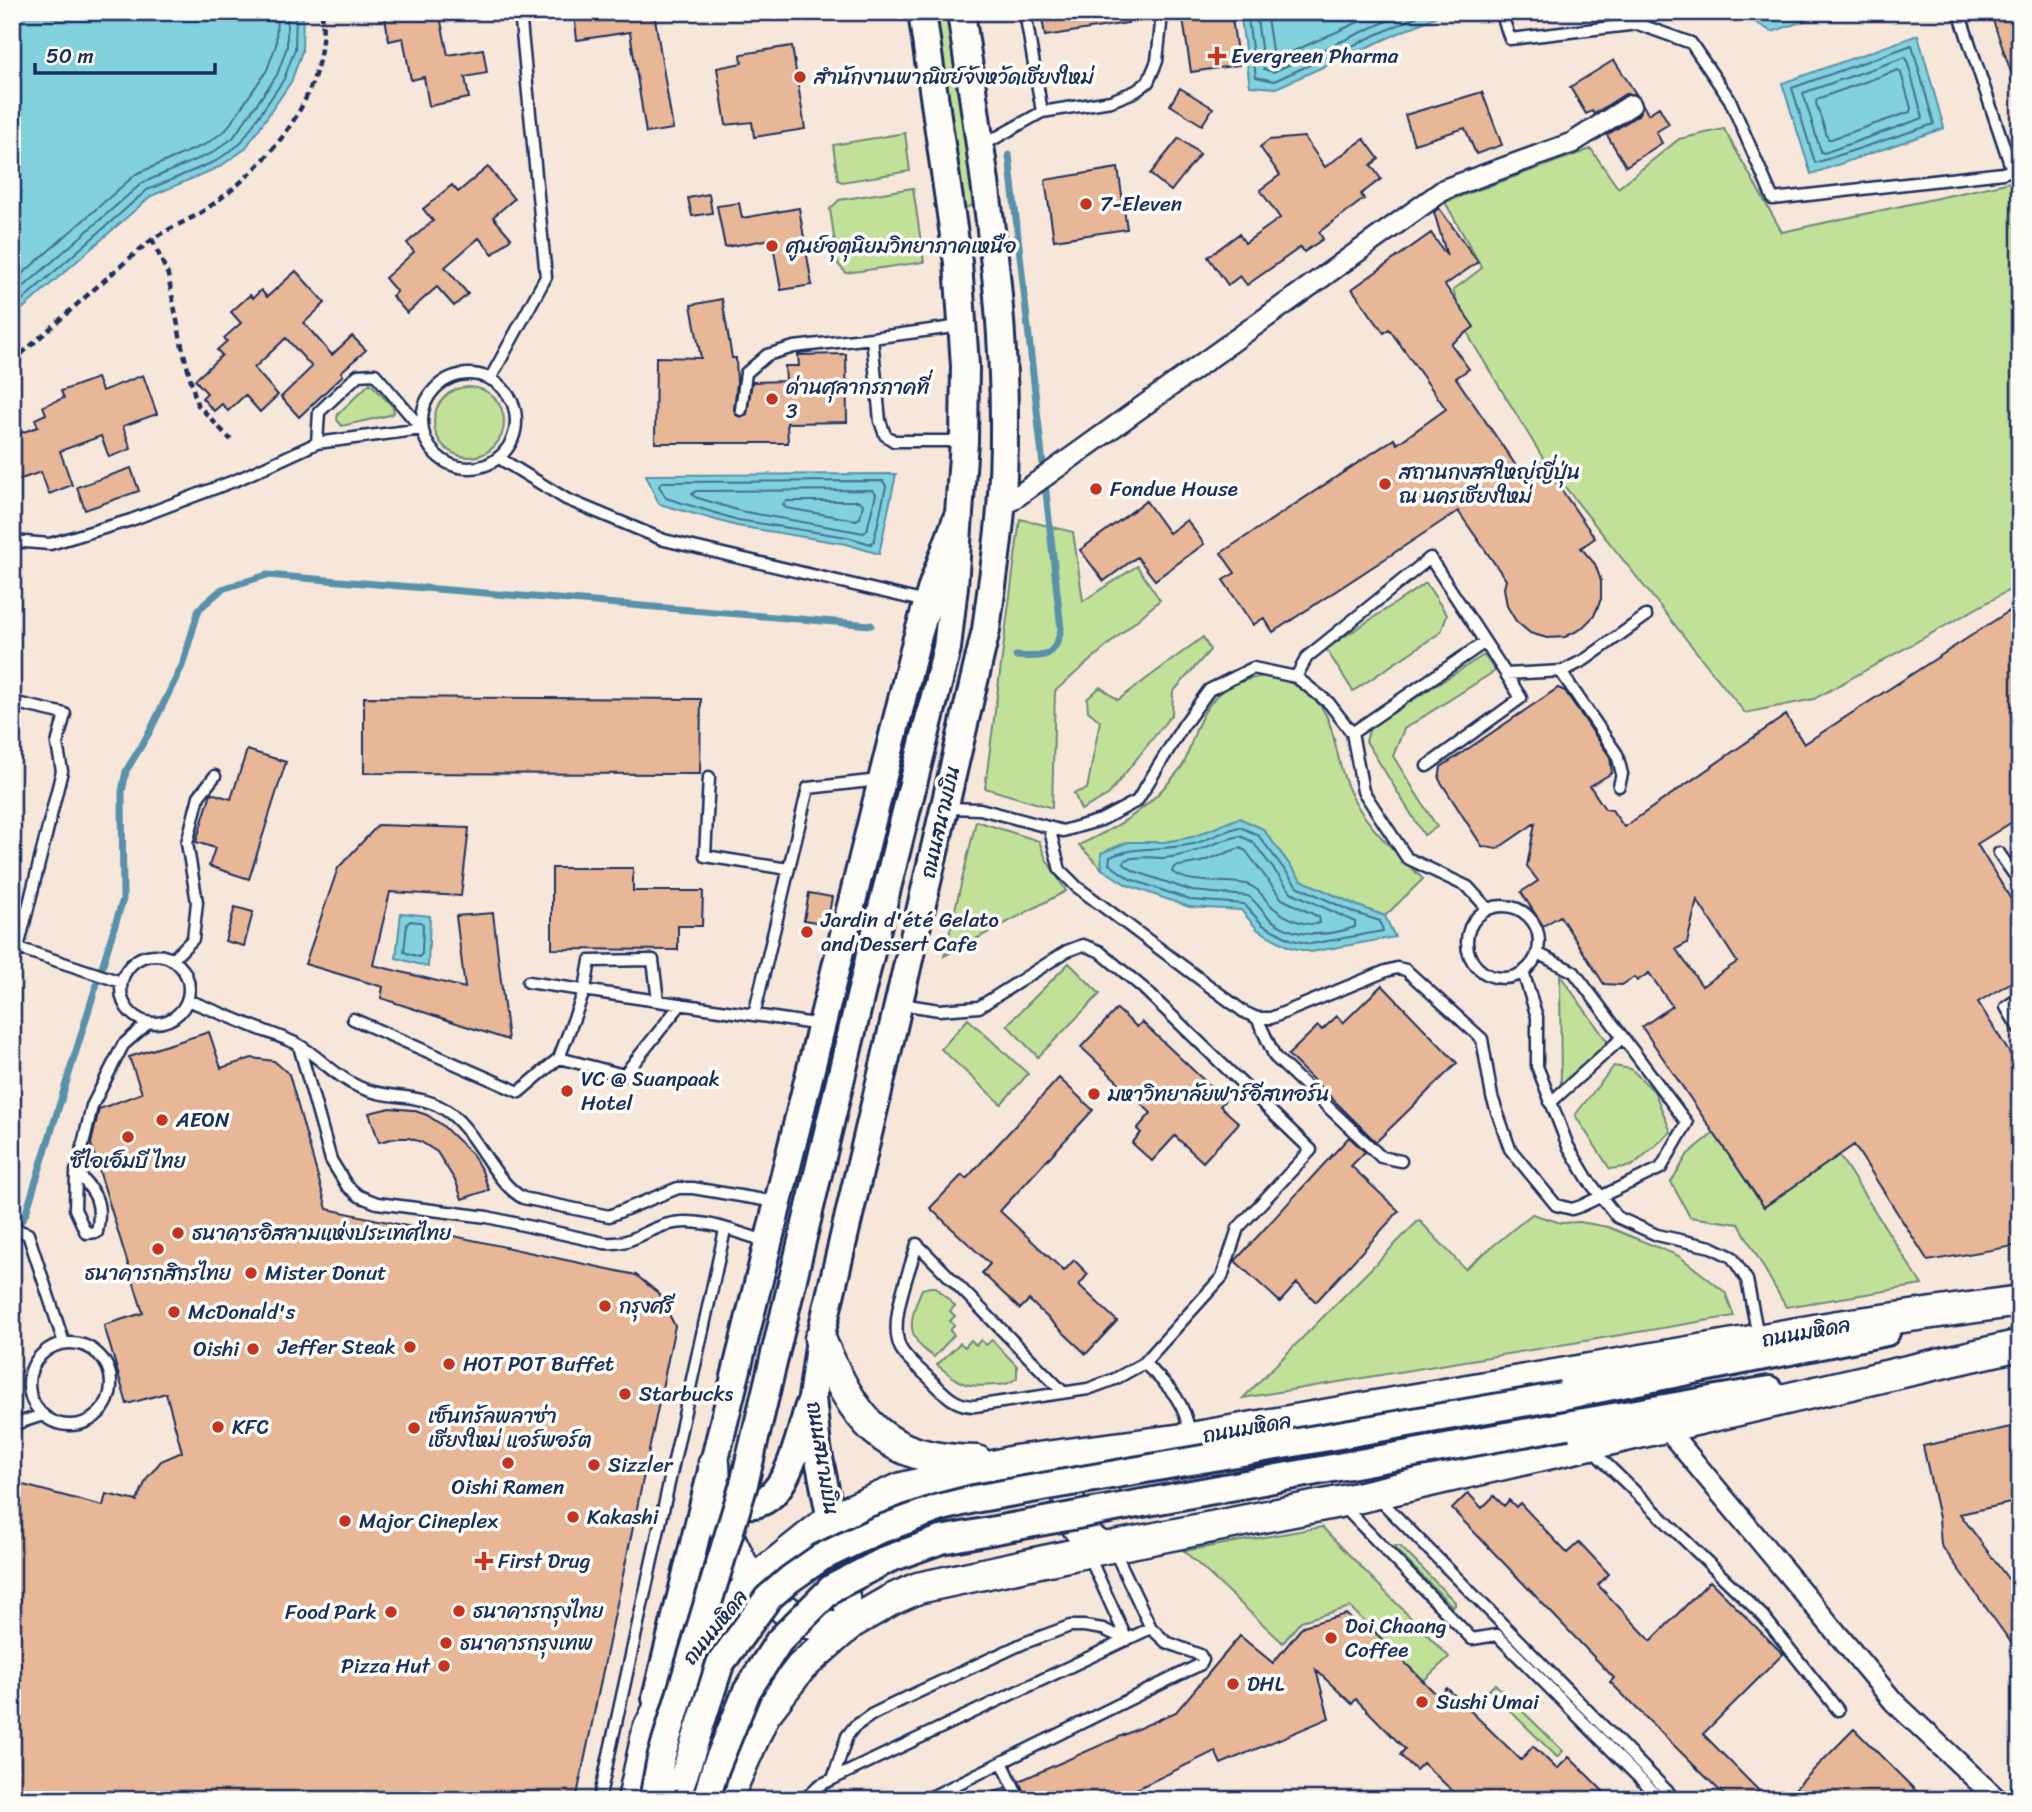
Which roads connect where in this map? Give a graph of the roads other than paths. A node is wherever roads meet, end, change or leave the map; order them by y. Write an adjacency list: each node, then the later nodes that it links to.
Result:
1 (520, 12): 14 (lane)
2 (922, 12): 12 (main road, ถนนสนามบิน)
3 (961, 12): 10 (main road, ถนนสนามบิน)
4 (1026, 12): 9 (lane)
5 (1159, 12): 9 (lane)
6 (1501, 12): 11 (lane)
7 (1959, 12): 11 (lane)
8 (1631, 105): 20 (street)
9 (1042, 113): 10 (lane)
10 (980, 146): 20 (main road, ถนนสนามบิน)
11 (2016, 168)
12 (963, 326): 13 (lane); 17 (main road, ถนนสนามบิน)
13 (872, 338): 15 (lane); 17 (lane)
14 (490, 379): 16 (lane); 19 (lane)
15 (741, 410)
16 (422, 429): 18 (lane); 18 (lane); 19 (lane)
17 (964, 441): 21 (main road, ถนนสนามบิน)
18 (317, 443): 22 (lane)
19 (499, 458): 23 (lane)
20 (1001, 508): 36 (main road, ถนนสนามบิน)
21 (959, 513): 23 (main road, ถนนสนามบิน); 103 (main road, ถนนสนามบิน, bridge)
22 (12, 541)
23 (927, 603): 34 (main road, ถนนสนามบิน)
24 (1646, 616): 26 (lane)
25 (1485, 642): 27 (lane); 28 (lane); 30 (lane)
26 (1561, 672): 27 (lane); 35 (lane)
27 (1506, 674): 31 (lane)
28 (1296, 677): 30 (lane); 37 (lane)
29 (12, 702): 42 (lane)
30 (1352, 733): 41 (lane)
31 (1427, 766)
32 (215, 776): 44 (lane)
33 (709, 777): 39 (lane)
34 (883, 780): 39 (lane); 59 (main road, ถนนสนามบิน)
35 (1619, 786)
36 (944, 807): 37 (lane); 53 (main road, ถนนสนามบิน)
37 (1049, 827): 56 (lane)
38 (1999, 853): 40 (lane)
39 (788, 869): 55 (lane)
40 (2020, 883)
41 (1488, 909): 43 (lane); 46 (lane)
42 (18, 948): 45 (lane); 47 (lane)
43 (1537, 953): 46 (lane); 61 (lane)
44 (172, 960): 47 (lane); 51 (lane)
45 (12, 963)
46 (1522, 972): 64 (lane)
47 (121, 982): 58 (lane)
48 (528, 982): 49 (lane)
49 (585, 989): 52 (lane); 52 (lane); 63 (lane)
50 (2020, 997): 60 (lane)
51 (187, 1000): 58 (lane); 62 (lane)
52 (658, 1001): 54 (lane)
53 (898, 1003): 74 (main road, ถนนสนามบิน); 78 (lane)
54 (681, 1004): 55 (lane); 63 (lane)
55 (754, 1015): 59 (lane)
56 (1257, 1018): 65 (lane); 67 (lane)
57 (353, 1019): 63 (lane)
58 (148, 1023): 66 (lane)
59 (822, 1025): 68 (main road, ถนนสนามบิน)
60 (2020, 1031)
61 (1623, 1037): 64 (lane); 67 (lane)
62 (299, 1045): 68 (lane); 70 (lane)
63 (559, 1058)
64 (1550, 1103): 67 (lane)
65 (1401, 1161)
66 (76, 1171): 66 (lane)
67 (1603, 1197): 75 (lane)
68 (780, 1203): 71 (main road, ถนนสนามบิน)
69 (12, 1228): 76 (lane)
70 (725, 1230): 71 (lane); 101 (lane)
71 (770, 1242): 88 (main road, ถนนสนามบิน)
72 (2020, 1301): 75 (main road, ถนนมหิดล)
73 (2020, 1307): 104 (main road, ถนนมหิดล, bridge)
74 (820, 1339): 80 (main road, ถนนสนามบิน); 87 (main road)
75 (1759, 1340): 85 (main road, ถนนมหิดล)
76 (64, 1343): 81 (lane); 81 (lane)
77 (2007, 1348): 83 (main road); 84 (main road)
78 (1144, 1363): 79 (lane); 85 (lane)
79 (1063, 1392): 79 (lane)
80 (812, 1398): 88 (main road); 91 (main road, ถนนสนามบิน)
81 (43, 1415): 82 (lane)
82 (12, 1425)
83 (1666, 1428): 84 (main road); 112 (street)
84 (1577, 1435): 89 (main road); 97 (lane); 105 (main road, bridge)
85 (1191, 1438): 86 (main road, ถนนมหิดล)
86 (1091, 1452): 87 (main road, ถนนมหิดล); 92 (main road)
87 (1014, 1461): 91 (main road, ถนนมหิดล)
88 (715, 1475): 93 (main road); 98 (main road, ถนนสนามบิน)
89 (1374, 1493): 90 (main road); 111 (lane)
90 (1339, 1502): 92 (main road); 110 (lane)
91 (832, 1518): 93 (main road, ถนนมหิดล); 94 (main road, ถนนสนามบิน)
92 (1101, 1549): 94 (main road); 95 (lane); 96 (lane)
93 (751, 1583): 94 (main road); 98 (main road, ถนนมหิดล)
94 (848, 1626): 106 (main road)
95 (1151, 1628): 96 (lane); 99 (lane)
96 (1127, 1640): 100 (lane); 100 (lane)
97 (1838, 1710)
98 (648, 1730): 102 (main road, ถนนมหิดล)
99 (1002, 1762): 108 (lane); 109 (lane)
100 (833, 1779): 107 (lane)
101 (599, 1800)
102 (633, 1800)
103 (653, 1800)
104 (676, 1800)
105 (706, 1800)
106 (726, 1800)
107 (804, 1800)
108 (925, 1800)
109 (1020, 1800)
110 (1661, 1800)
111 (1676, 1800)
112 (1998, 1800)

